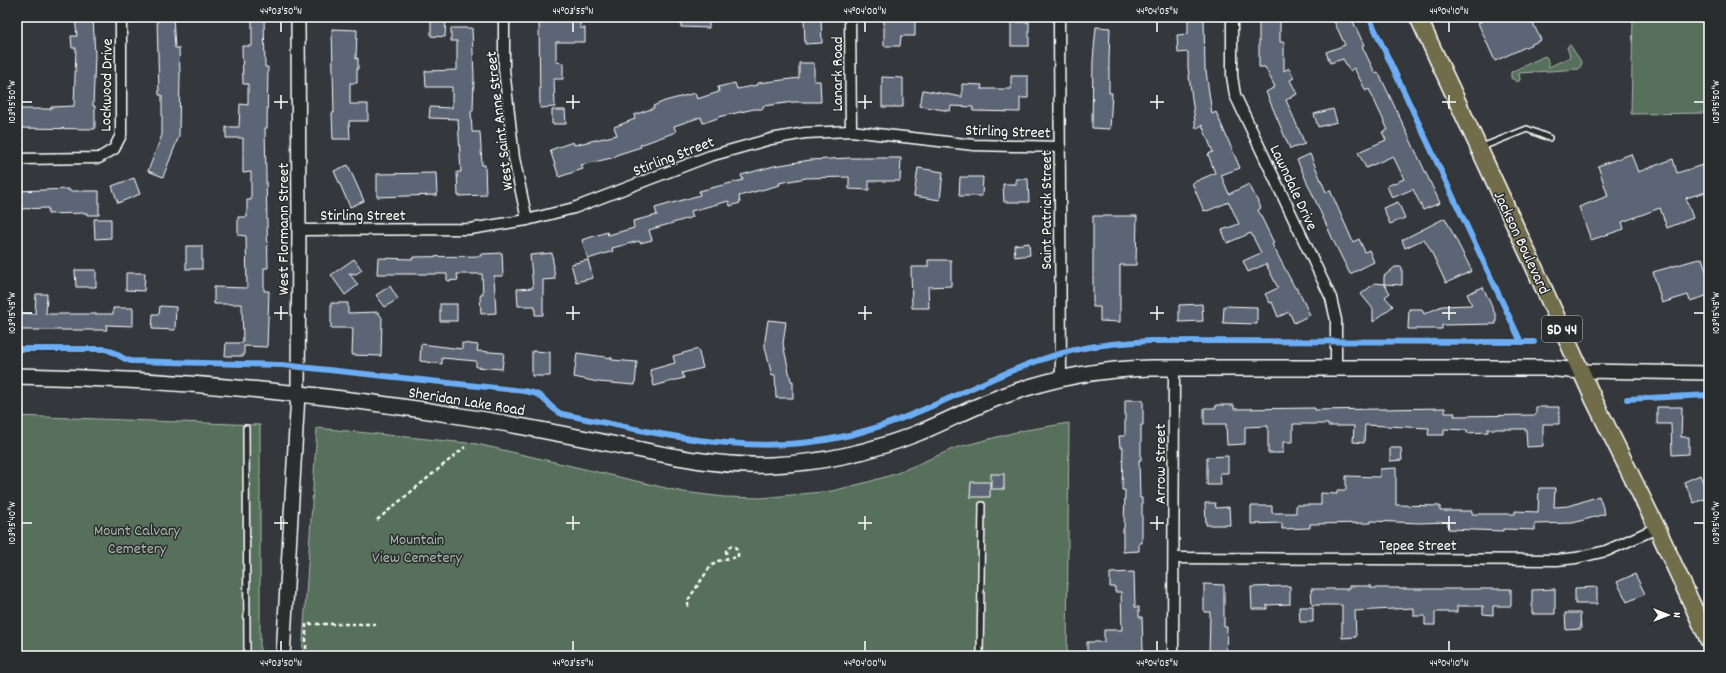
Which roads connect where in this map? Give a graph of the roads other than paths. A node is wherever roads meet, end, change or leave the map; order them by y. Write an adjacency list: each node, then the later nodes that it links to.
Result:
1 (121, 17): 12 (street, Lockwood Drive)
2 (298, 17): 14 (street, West Flormann Street)
3 (504, 17): 13 (street, West Saint Anne Street)
4 (850, 17): 8 (street, Lanark Road)
5 (1059, 17): 10 (street, Saint Patrick Street)
6 (1232, 17): 16 (street, Lawndale Drive)
7 (1418, 17): 11 (main road, Jackson Boulevard / SD 44)
8 (851, 131): 10 (street, Stirling Street); 13 (street, Stirling Street)
9 (1549, 138): 11 (lane)
10 (1060, 147): 20 (street, Saint Patrick Street)
11 (1480, 148): 17 (main road, Jackson Boulevard / SD 44)
12 (17, 160)
13 (527, 220): 14 (street, Stirling Street)
14 (299, 230): 21 (street, West Flormann Street)
15 (1174, 368): 16 (main road, Sheridan Lake Road); 20 (main road, Sheridan Lake Road); 25 (street, Arrow Street)
16 (1336, 368): 17 (main road, Sheridan Lake Road)
17 (1581, 371): 18 (street, Sheridan Lake Road); 24 (main road, Jackson Boulevard / SD 44)
18 (1709, 373)
19 (17, 376): 21 (main road, Sheridan Lake Road)
20 (1062, 378): 21 (main road, Sheridan Lake Road)
21 (298, 394): 28 (street, West Flormann Street)
22 (246, 428): 27 (lane)
23 (982, 505): 29 (lane)
24 (1657, 528): 25 (street, Tepee Street); 26 (main road, Jackson Boulevard / SD 44)
25 (1174, 558): 30 (street, Arrow Street)
26 (1709, 641)
27 (247, 656)
28 (283, 656)
29 (980, 656)
30 (1173, 656)

